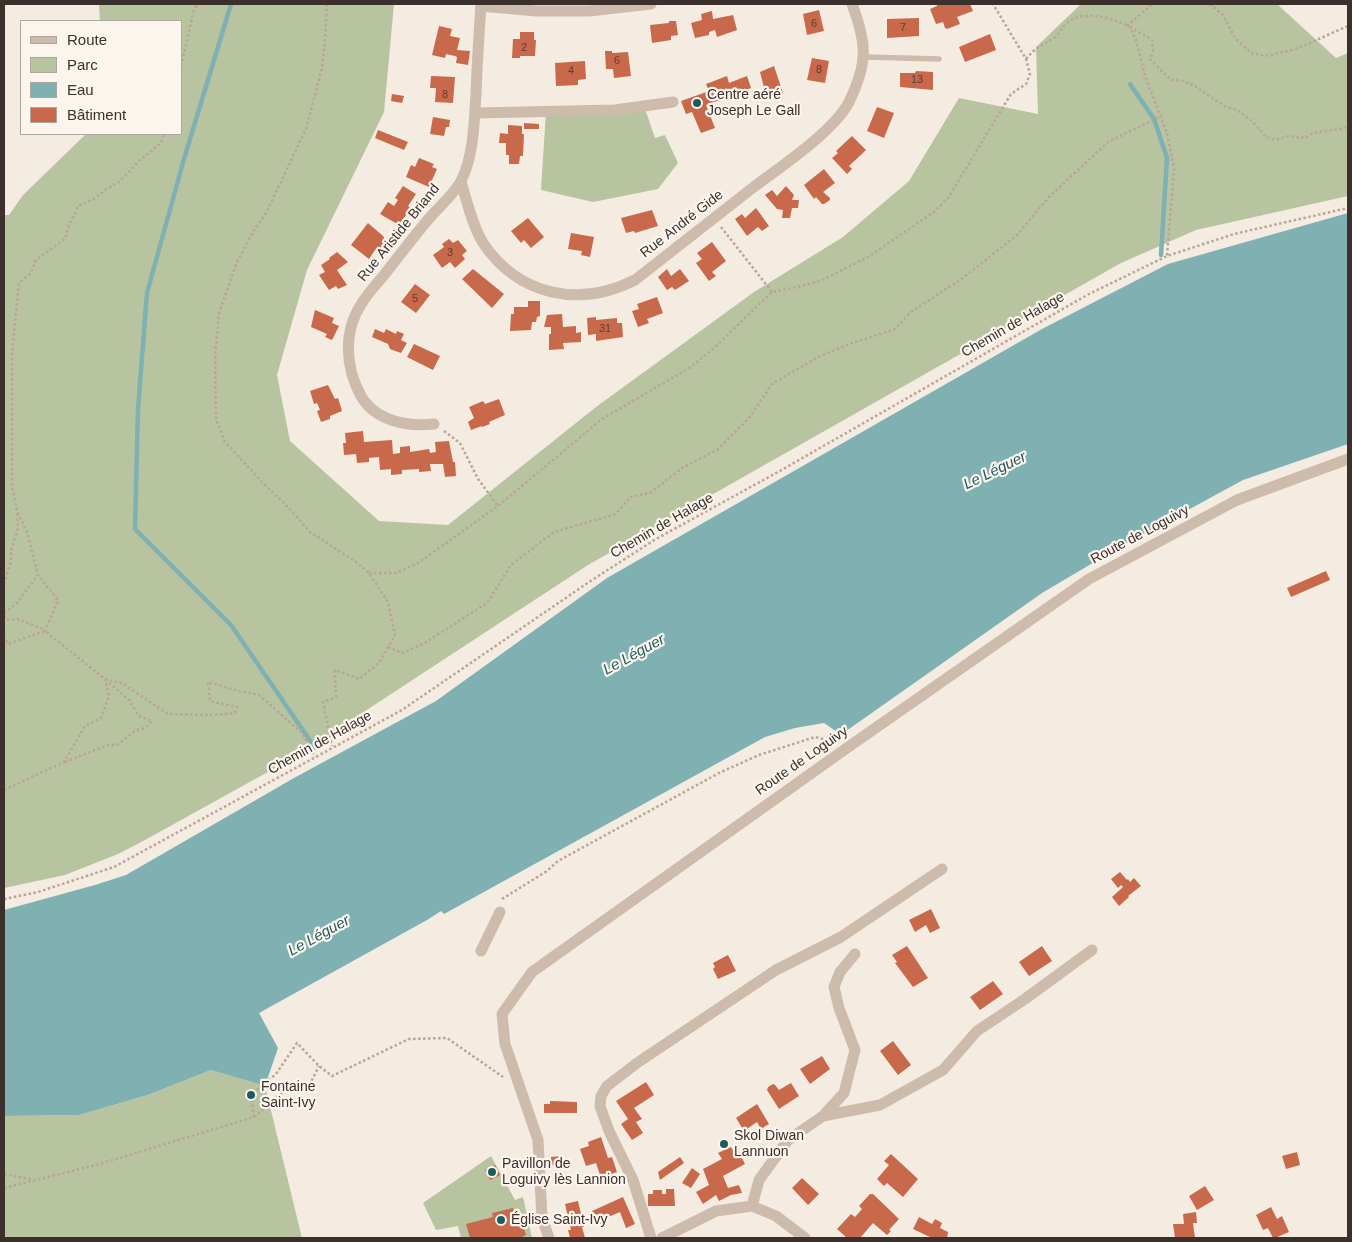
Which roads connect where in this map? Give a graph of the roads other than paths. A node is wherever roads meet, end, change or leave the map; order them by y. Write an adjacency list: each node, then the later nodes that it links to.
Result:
1 (651, 4): 3 (street)
2 (852, 4): 4 (street, Rue André Gide)
3 (481, 5): 7 (street, Rue Aristide Briand)
4 (864, 57): 5 (lane); 8 (street, Rue André Gide)
5 (939, 59)
6 (674, 102): 7 (street)
7 (475, 113): 8 (street, Rue Aristide Briand)
8 (461, 182): 9 (street, Rue Aristide Briand)
9 (434, 424)
10 (1348, 459): 18 (street, Route de Loguivy)
11 (942, 869): 19 (street)
12 (500, 912): 14 (street)
13 (1092, 950): 16 (street)
14 (481, 951)
15 (855, 954): 16 (street)
16 (823, 1116): 17 (street)
17 (752, 1206): 20 (street); 21 (street)
18 (549, 1238)
19 (651, 1238)
20 (662, 1238)
21 (806, 1238)

